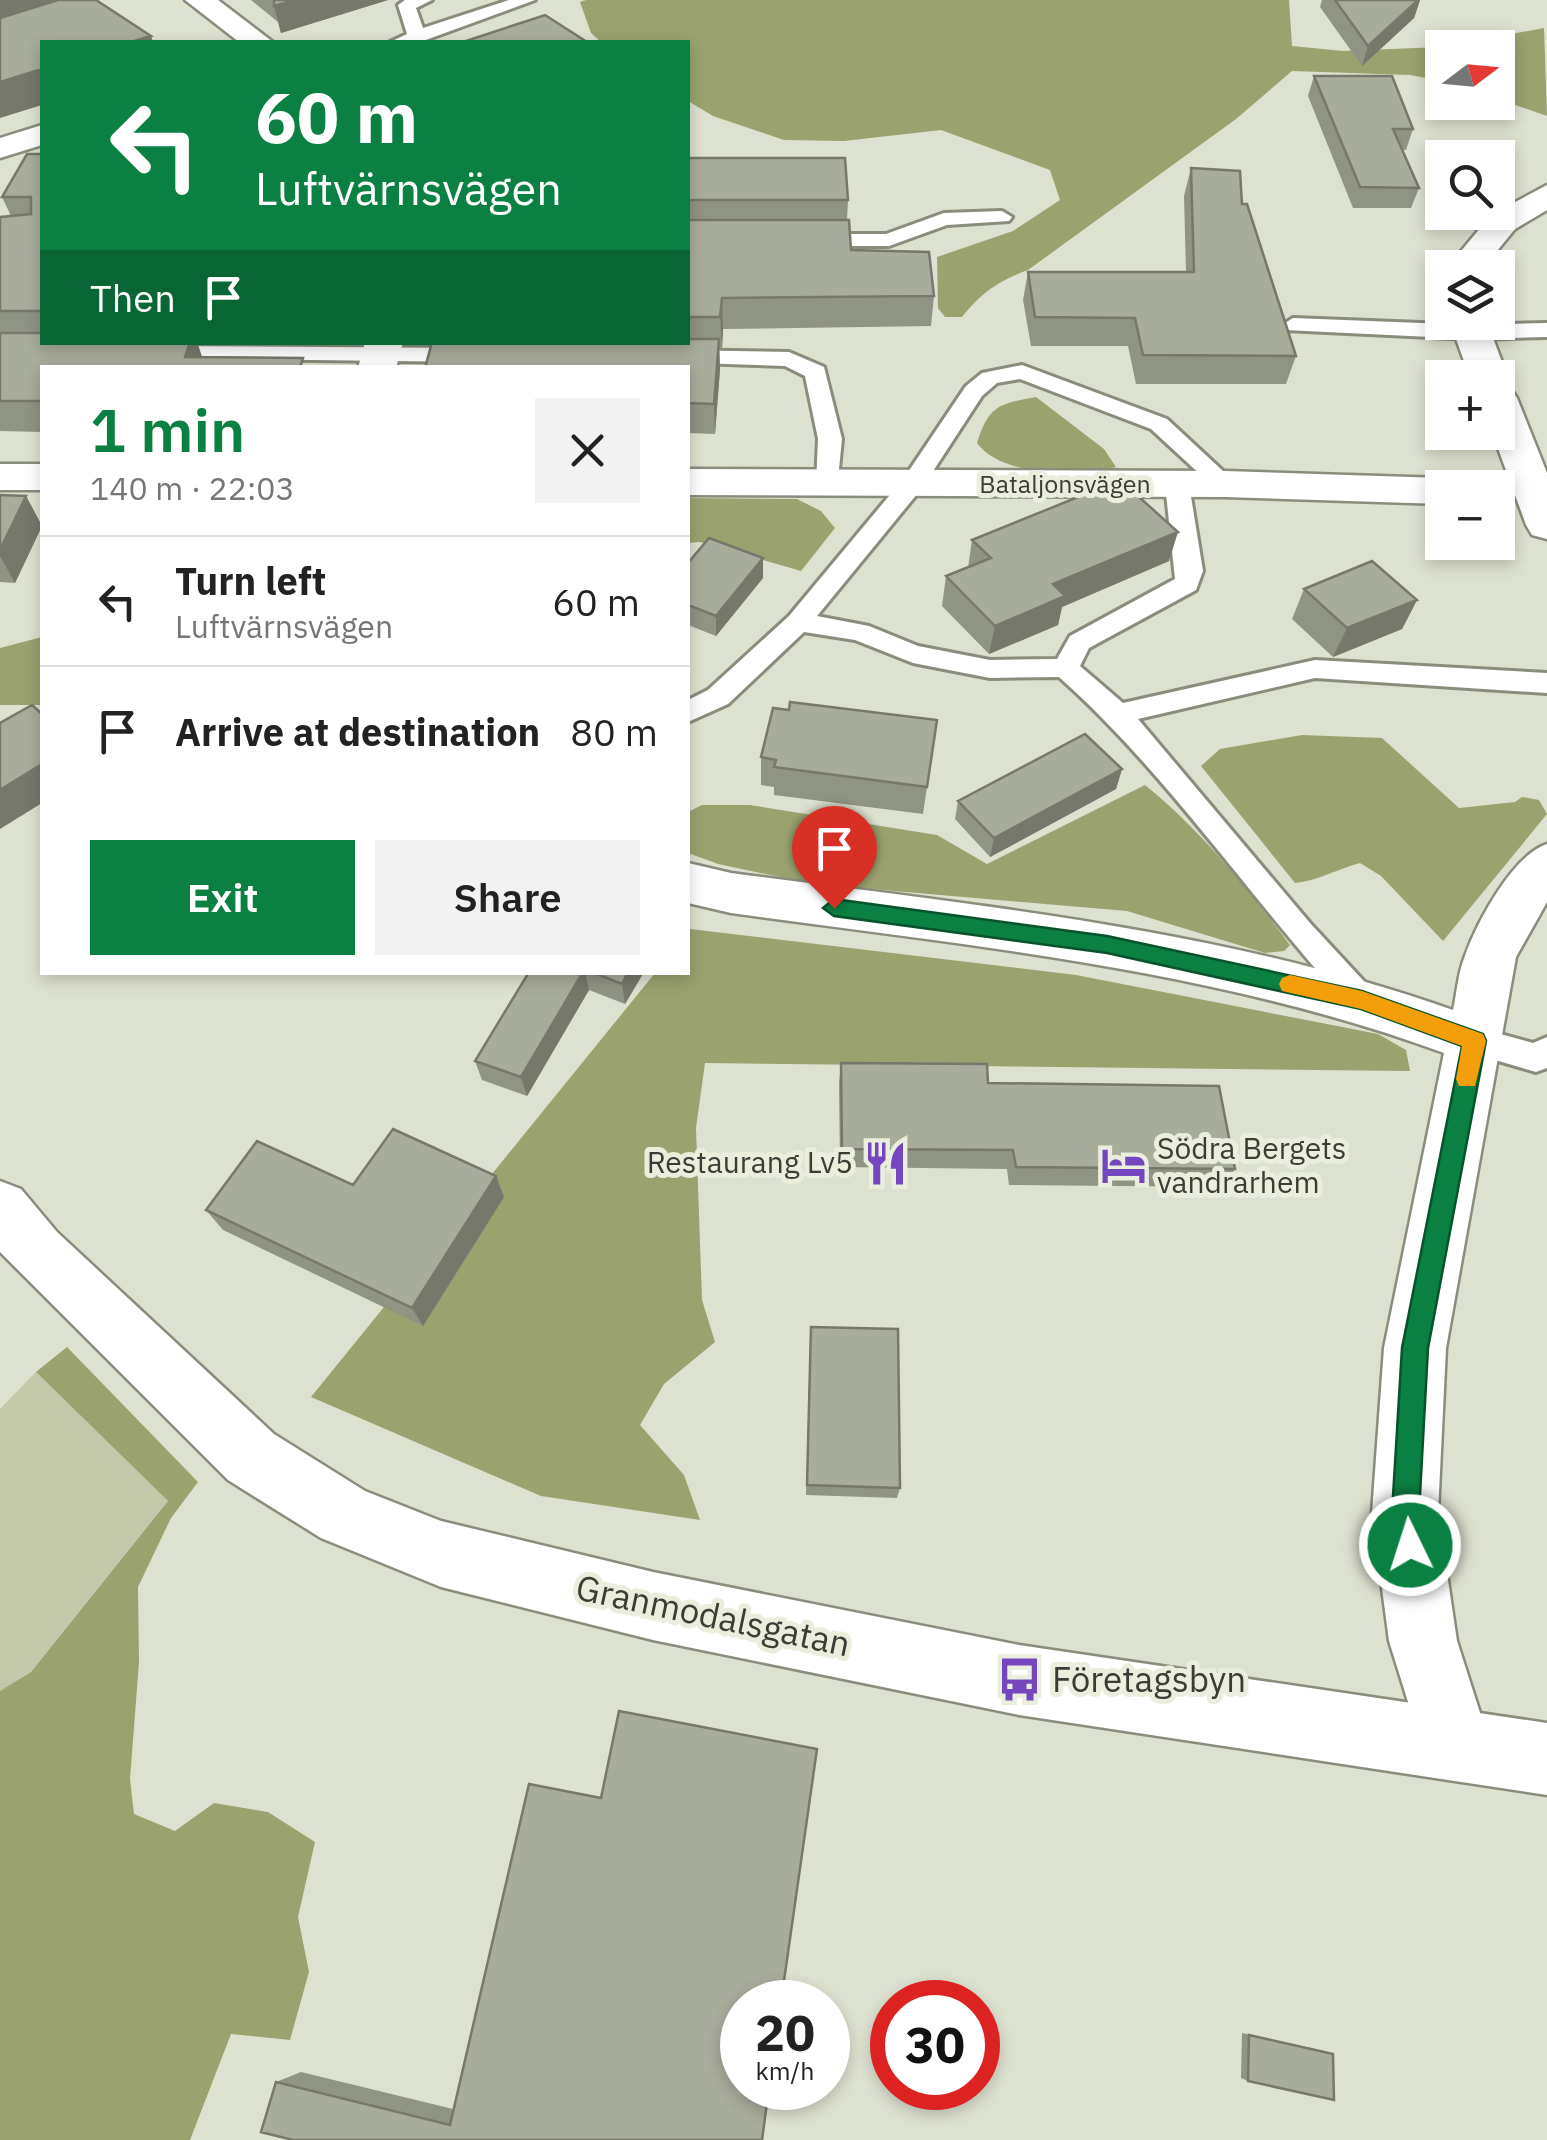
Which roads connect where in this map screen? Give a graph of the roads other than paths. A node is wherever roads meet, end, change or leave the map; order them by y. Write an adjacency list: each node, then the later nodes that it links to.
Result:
1 (199, 0): 4 (street)
2 (423, 0): 5 (lane)
3 (526, 0): 5 (lane)
4 (255, 40)
5 (408, 40)
6 (40, 136): 7 (street)
7 (0, 148)
8 (1547, 195): 11 (street)
9 (1002, 216): 10 (lane)
10 (779, 240)
11 (1479, 250)
12 (1293, 324): 13 (lane)
13 (1425, 327)
14 (1515, 329): 15 (lane)
15 (1547, 330)
16 (133, 353): 17 (lane)
17 (381, 355): 18 (lane)
18 (498, 356)
19 (653, 357): 25 (lane)
20 (1512, 450): 29 (street)
21 (40, 476): 22 (street)
22 (0, 477)
23 (690, 482): 25 (street, Bataljonsvägen)
24 (913, 483): 25 (street, Bataljonsvägen); 26 (street, Bataljonsvägen); 27 (lane); 30 (lane)
25 (828, 484)
26 (1177, 484): 27 (street, Bataljonsvägen); 31 (lane)
27 (1225, 484): 28 (street, Bataljonsvägen)
28 (1425, 490)
29 (1527, 509)
30 (798, 622): 31 (lane); 33 (lane)
31 (1065, 668): 34 (lane)
32 (1547, 684): 34 (lane)
33 (690, 711)
34 (1118, 714): 37 (lane)
35 (1547, 862): 38 (street)
36 (690, 882): 37 (street)
37 (1362, 1000): 38 (street)
38 (1475, 1041): 39 (lane); 41 (street)
39 (1547, 1051)
40 (0, 1208): 41 (street, Granmodalsgatan)
41 (1454, 1744): 42 (street, Granmodalsgatan)
42 (1547, 1759)

